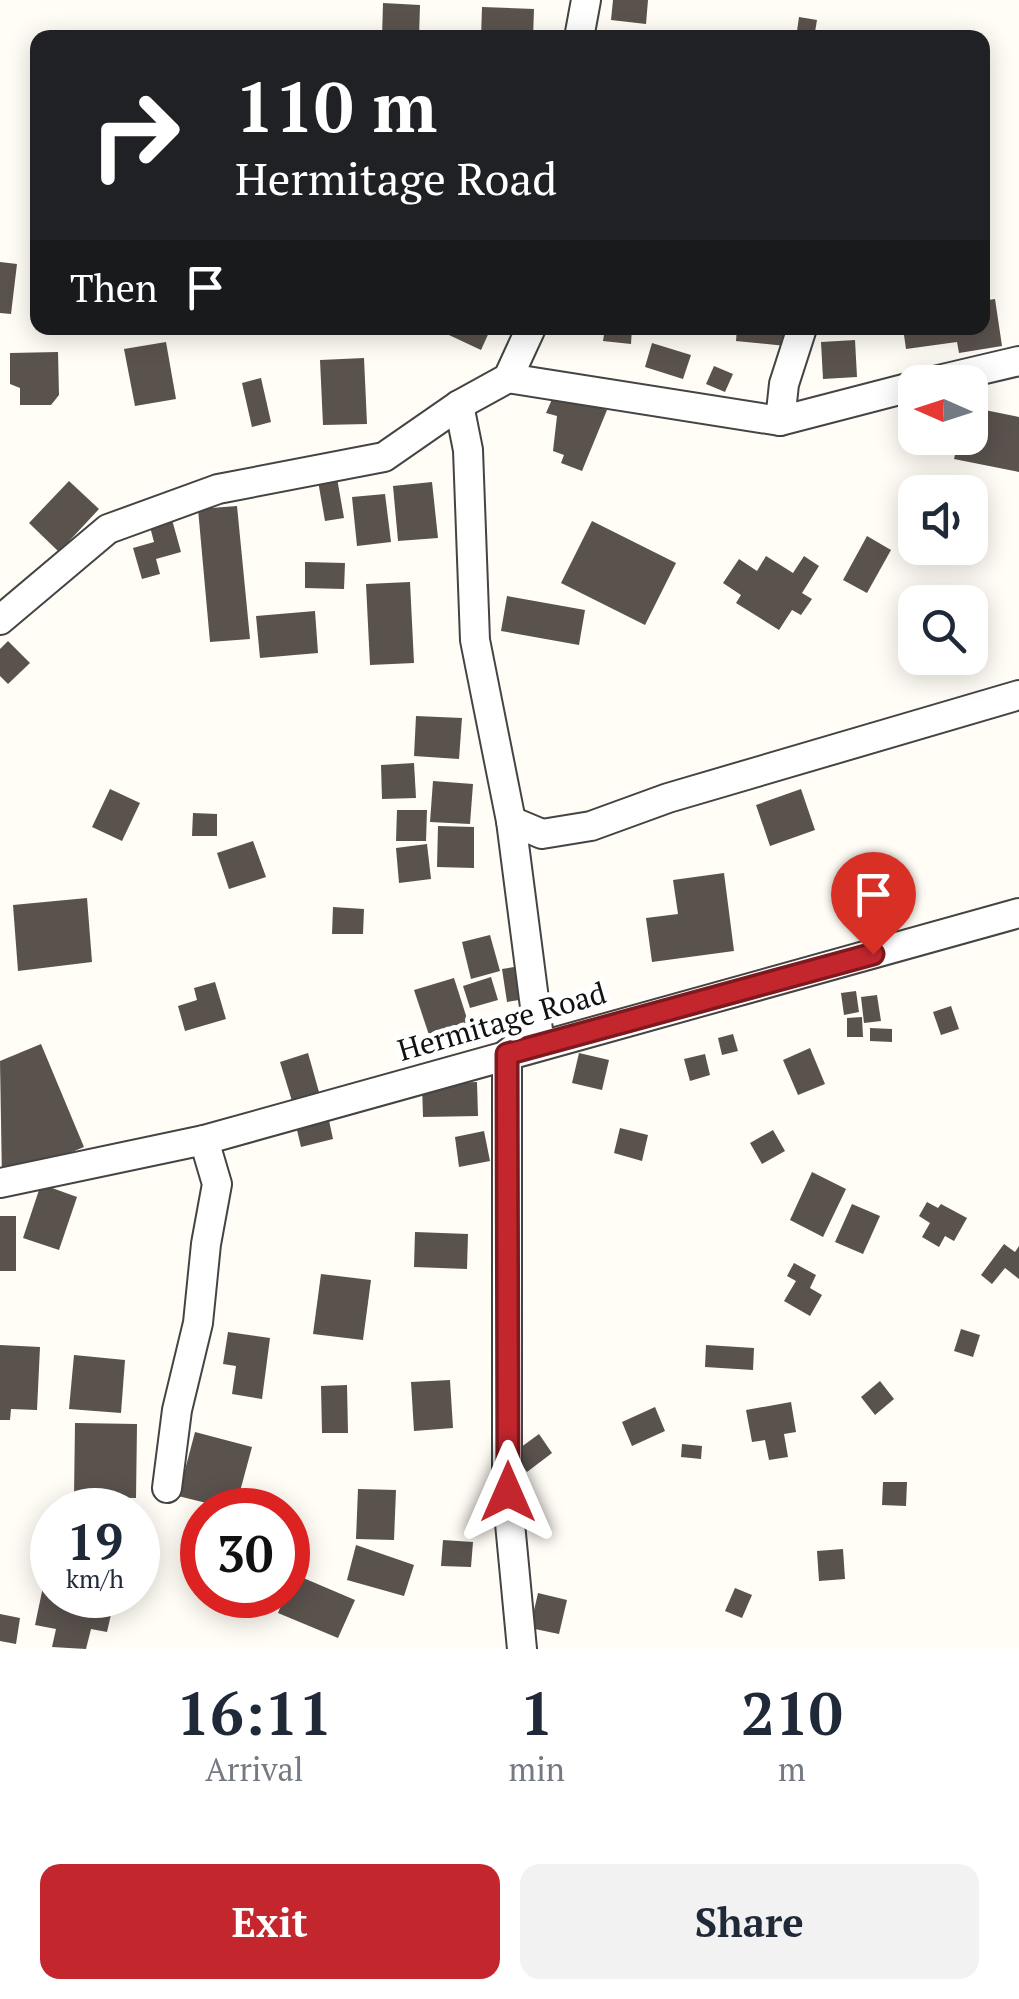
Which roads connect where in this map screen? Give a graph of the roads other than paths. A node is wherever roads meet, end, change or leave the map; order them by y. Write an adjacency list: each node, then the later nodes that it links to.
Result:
1 (586, 0): 2 (street)
2 (580, 30)
3 (529, 335): 7 (street)
4 (800, 335): 10 (street)
5 (1019, 361): 6 (street)
6 (988, 368)
7 (508, 378): 9 (street); 10 (street)
8 (898, 391): 10 (street)
9 (459, 404): 11 (street); 13 (street)
10 (780, 422)
11 (0, 620)
12 (1019, 695): 13 (street)
13 (510, 821): 15 (street)
14 (1019, 913): 15 (street, Hermitage Road)
15 (507, 1054): 16 (street, Hermitage Road); 19 (street)
16 (204, 1140): 17 (street, Hermitage Road); 18 (street)
17 (0, 1183)
18 (168, 1488)
19 (522, 1649)

